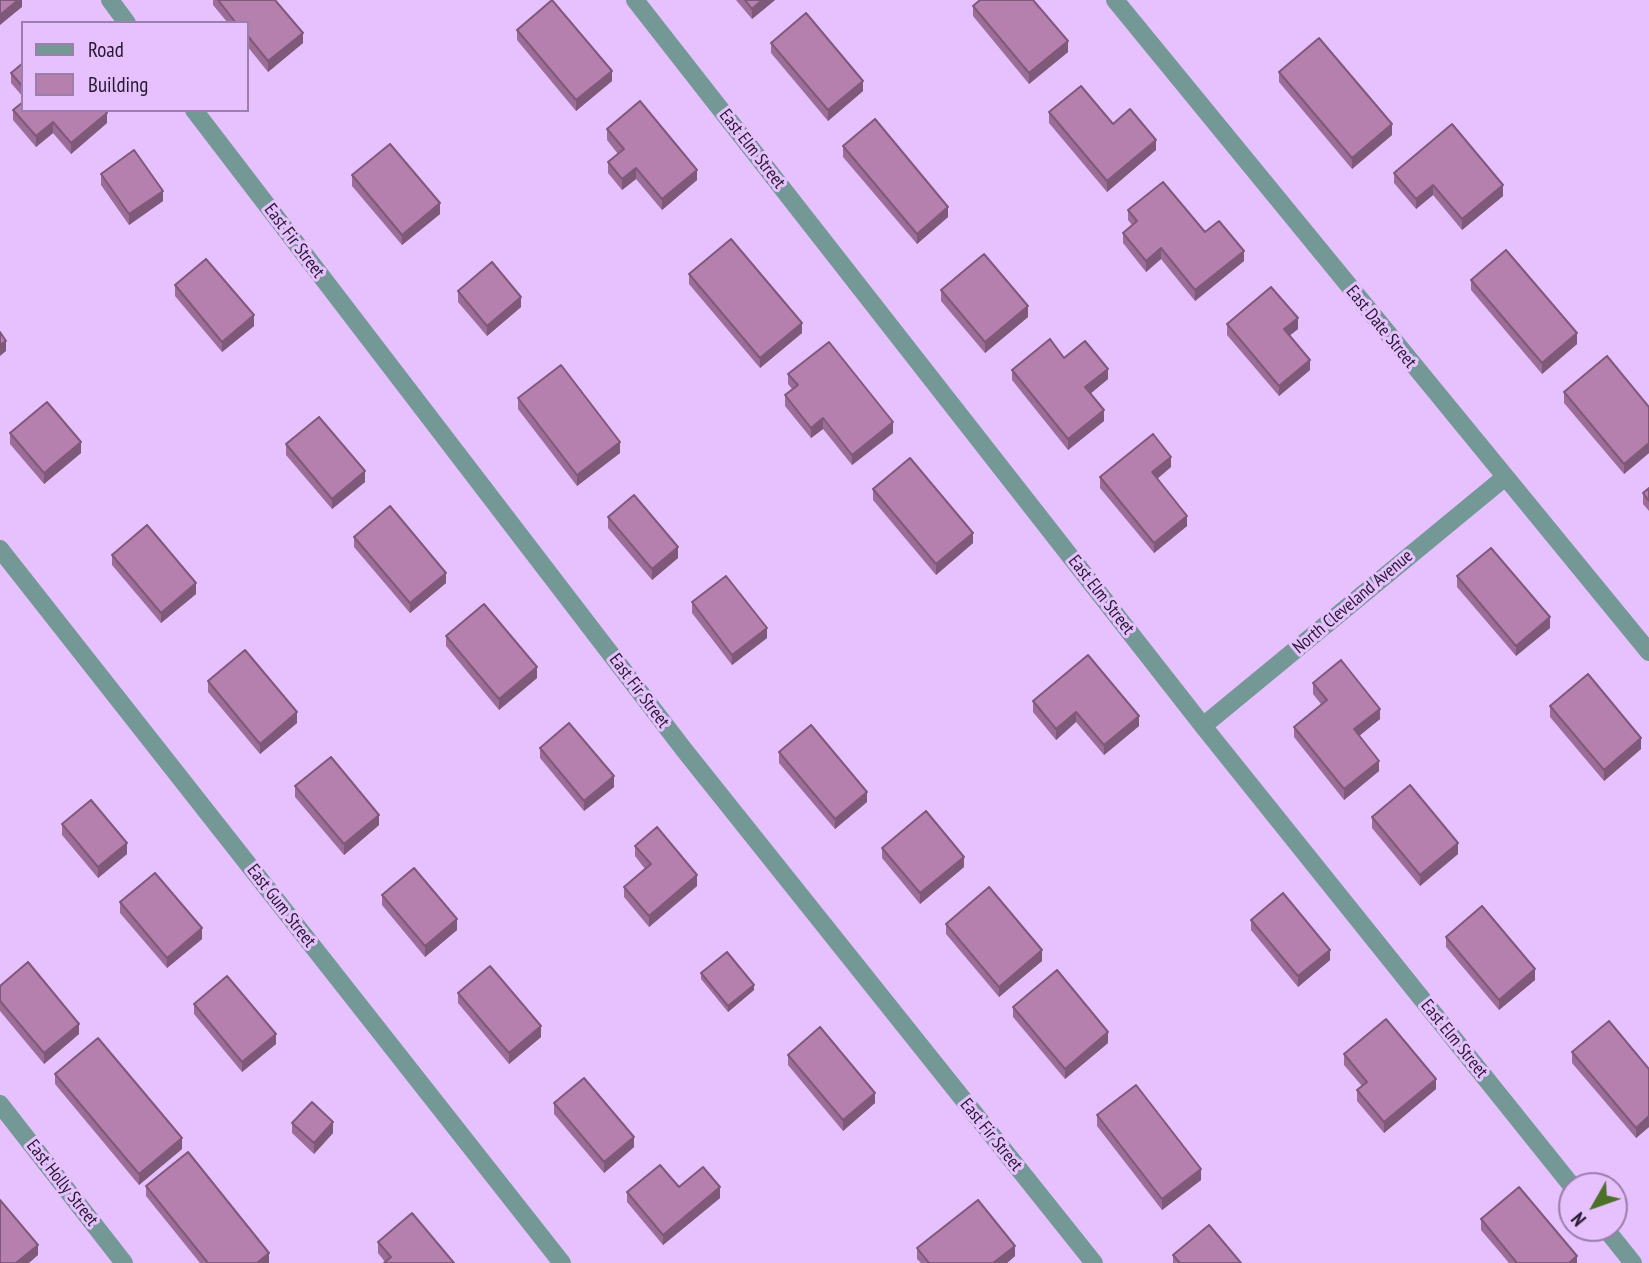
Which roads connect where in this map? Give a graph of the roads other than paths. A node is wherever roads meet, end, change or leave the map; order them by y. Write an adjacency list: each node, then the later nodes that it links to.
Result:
1 (635, 0): 7 (street, East Elm Street)
2 (1115, 0): 4 (street, East Date Street)
3 (196, 112): 13 (street, East Fir Street)
4 (1504, 478): 6 (street, East Date Street); 7 (street, North Cleveland Avenue)
5 (0, 549): 12 (street, East Gum Street)
6 (1649, 652)
7 (1203, 726): 9 (street, East Elm Street)
8 (0, 1104): 11 (street, East Holly Street)
9 (1561, 1172)
10 (1616, 1242): 14 (street)
11 (124, 1263)
12 (562, 1263)
13 (1094, 1263)
14 (1633, 1263)

